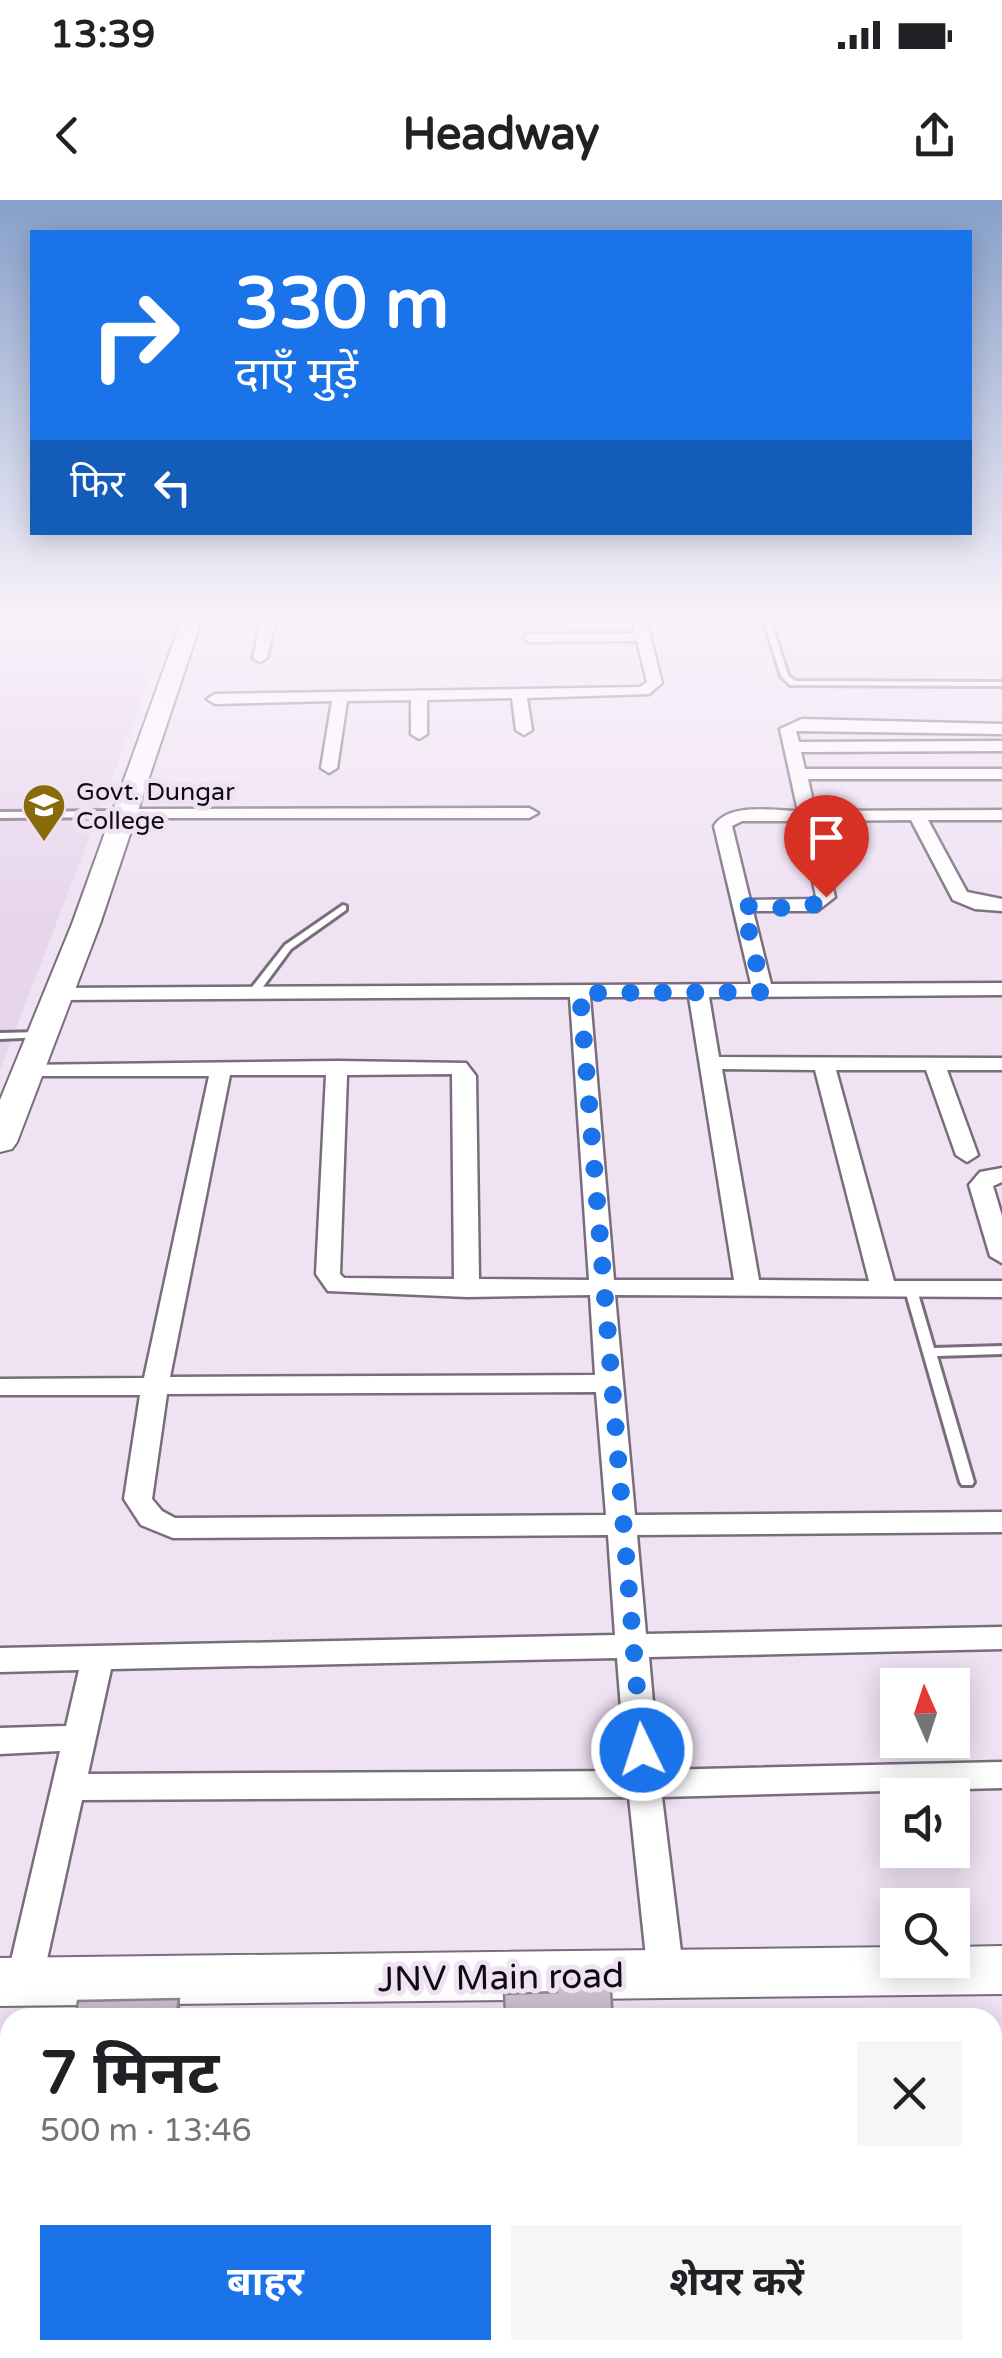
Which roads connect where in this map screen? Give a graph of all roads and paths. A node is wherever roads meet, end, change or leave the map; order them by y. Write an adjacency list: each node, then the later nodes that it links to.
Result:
1 (157, 717): 15 (street)
2 (337, 717): 10 (street)
3 (419, 717): 7 (street)
4 (522, 717): 6 (street)
5 (1002, 729): 9 (street)
6 (524, 730)
7 (418, 734)
8 (1002, 746): 9 (street)
9 (790, 747): 11 (street)
10 (329, 768)
11 (798, 774): 12 (street); 18 (street)
12 (1002, 774)
13 (529, 812): 15 (street)
14 (0, 814): 15 (lane)
15 (123, 814): 26 (street)
16 (917, 815): 17 (street); 18 (street); 19 (street)
17 (1002, 815)
18 (809, 816): 20 (street); 20 (street)
19 (1002, 905)
20 (743, 906): 24 (street)
21 (343, 908): 27 (lane)
22 (1002, 989): 24 (street)
23 (698, 992): 24 (street); 25 (street); 30 (street)
24 (763, 992)
25 (580, 993): 27 (street); 42 (street)
26 (59, 994): 27 (street); 28 (street)
27 (252, 994)
28 (41, 1035): 29 (lane); 36 (street)
29 (0, 1036)
30 (708, 1062): 31 (street); 43 (street)
31 (824, 1064): 32 (street); 44 (street)
32 (934, 1064): 33 (street); 38 (street)
33 (1002, 1064)
34 (338, 1067): 35 (street); 41 (street); 41 (street)
35 (221, 1068): 36 (street); 50 (street)
36 (30, 1070): 37 (street)
37 (0, 1142)
38 (967, 1155)
39 (1002, 1175): 40 (street)
40 (1002, 1256)
41 (466, 1289): 42 (street)
42 (604, 1289): 43 (street); 49 (street)
43 (748, 1290): 44 (street)
44 (884, 1290): 45 (street)
45 (911, 1290): 46 (street); 48 (lane)
46 (1002, 1290)
47 (1002, 1350): 48 (lane)
48 (929, 1352): 52 (lane)
49 (609, 1382): 50 (street); 54 (street)
50 (156, 1387): 51 (street); 54 (street)
51 (0, 1388)
52 (967, 1482)
53 (1002, 1522): 54 (street)
54 (624, 1527): 56 (street)
55 (1002, 1638): 56 (street)
56 (635, 1646): 57 (street); 62 (street)
57 (97, 1658): 58 (street); 59 (street)
58 (0, 1660)
59 (80, 1738): 60 (street); 63 (street)
60 (0, 1741)
61 (1002, 1775): 62 (street)
62 (644, 1784): 63 (street); 64 (street)
63 (69, 1787): 66 (street)
64 (666, 1976): 65 (street, JNV Main road); 66 (street, JNV Main road)
65 (1000, 1978)
66 (12, 1982)

